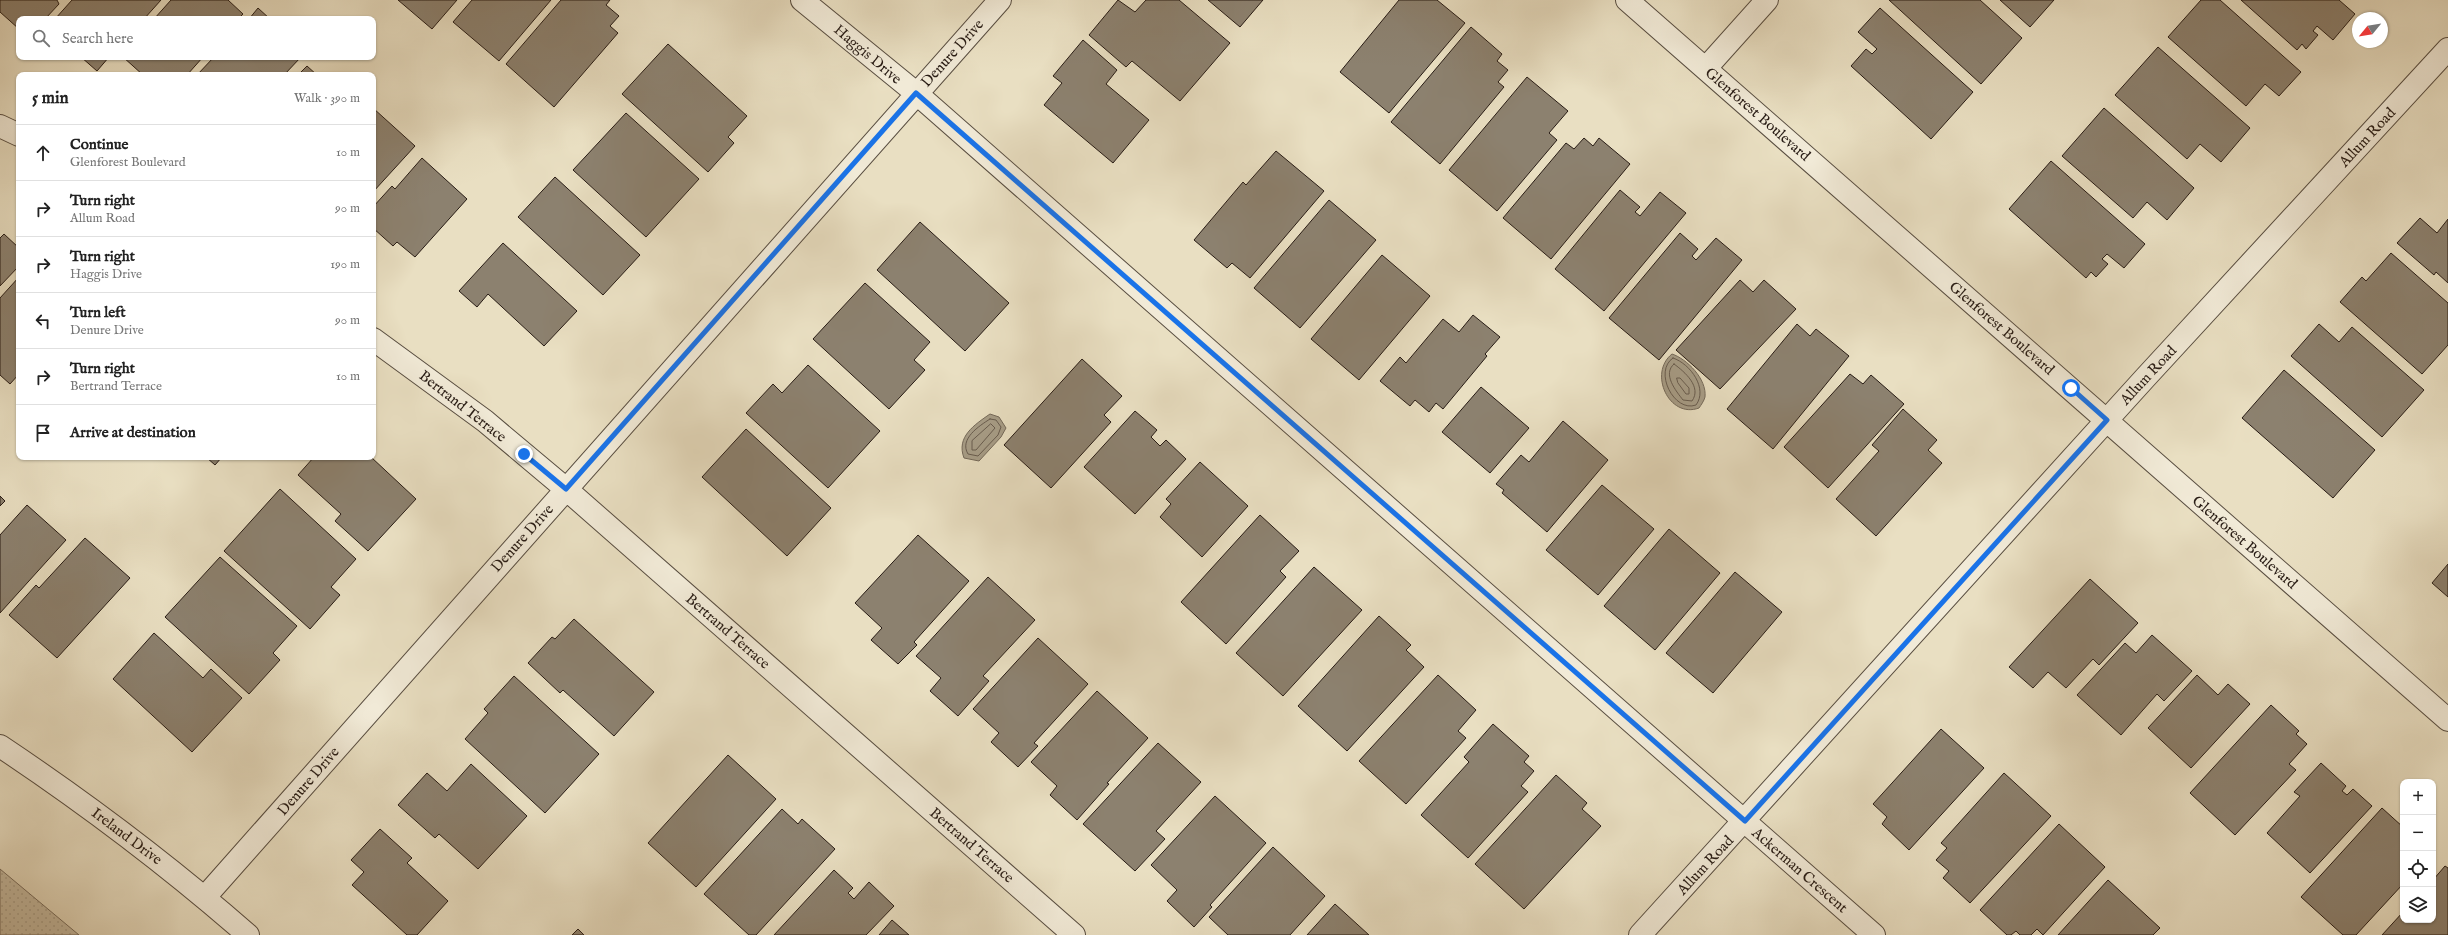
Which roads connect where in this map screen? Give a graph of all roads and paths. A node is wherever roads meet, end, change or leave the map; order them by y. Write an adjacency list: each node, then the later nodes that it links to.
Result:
1 (802, 0): 7 (street, Haggis Drive)
2 (1000, 0): 7 (street, Denure Drive)
3 (1627, 0): 6 (street, Glenforest Boulevard)
4 (1767, 0): 6 (street)
5 (2448, 49): 11 (street, Allum Road)
6 (1706, 68): 11 (street, Glenforest Boulevard)
7 (916, 93): 12 (street, Denure Drive); 15 (street, Haggis Drive)
8 (0, 126): 9 (street)
9 (16, 134)
10 (376, 341): 12 (street, Bertrand Terrace)
11 (2107, 420): 13 (street, Glenforest Boulevard); 15 (street, Allum Road)
12 (566, 489): 16 (street, Denure Drive); 18 (street, Bertrand Terrace)
13 (2448, 720)
14 (0, 746): 16 (street, Ireland Drive)
15 (1745, 821): 19 (street, Allum Road); 20 (street, Ackerman Crescent)
16 (205, 897): 17 (street, Ireland Drive)
17 (248, 935)
18 (1074, 935)
19 (1640, 935)
20 (1874, 935)

